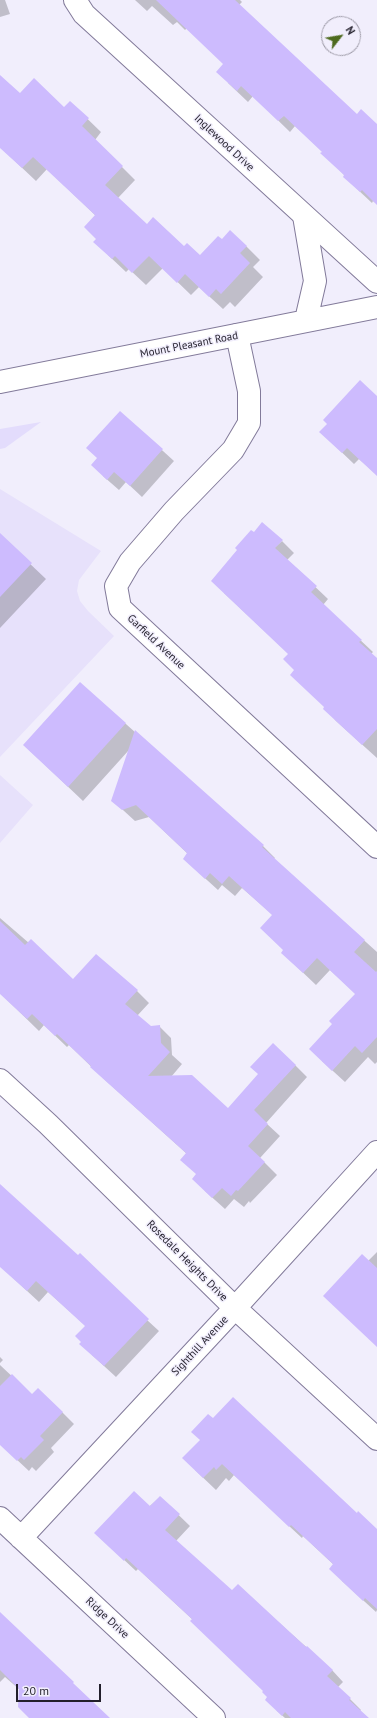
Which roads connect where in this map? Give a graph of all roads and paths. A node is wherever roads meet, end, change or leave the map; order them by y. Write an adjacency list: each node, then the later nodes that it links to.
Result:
1 (76, 0): 2 (street, Inglewood Drive)
2 (304, 216): 3 (street, Inglewood Drive); 5 (street)
3 (377, 282)
4 (377, 307): 5 (street, Mount Pleasant Road)
5 (306, 320): 6 (street, Mount Pleasant Road)
6 (237, 335): 7 (street, Mount Pleasant Road); 8 (street, Garfield Avenue)
7 (0, 382)
8 (377, 847)
9 (0, 1080): 11 (street, Rosedale Heights Drive)
10 (377, 1152): 11 (street, Sighthill Avenue)
11 (235, 1308): 12 (street, Rosedale Heights Drive); 14 (street, Sighthill Avenue)
12 (377, 1439)
13 (0, 1518): 14 (street, Ridge Drive)
14 (21, 1538): 15 (street, Ridge Drive)
15 (214, 1718)

